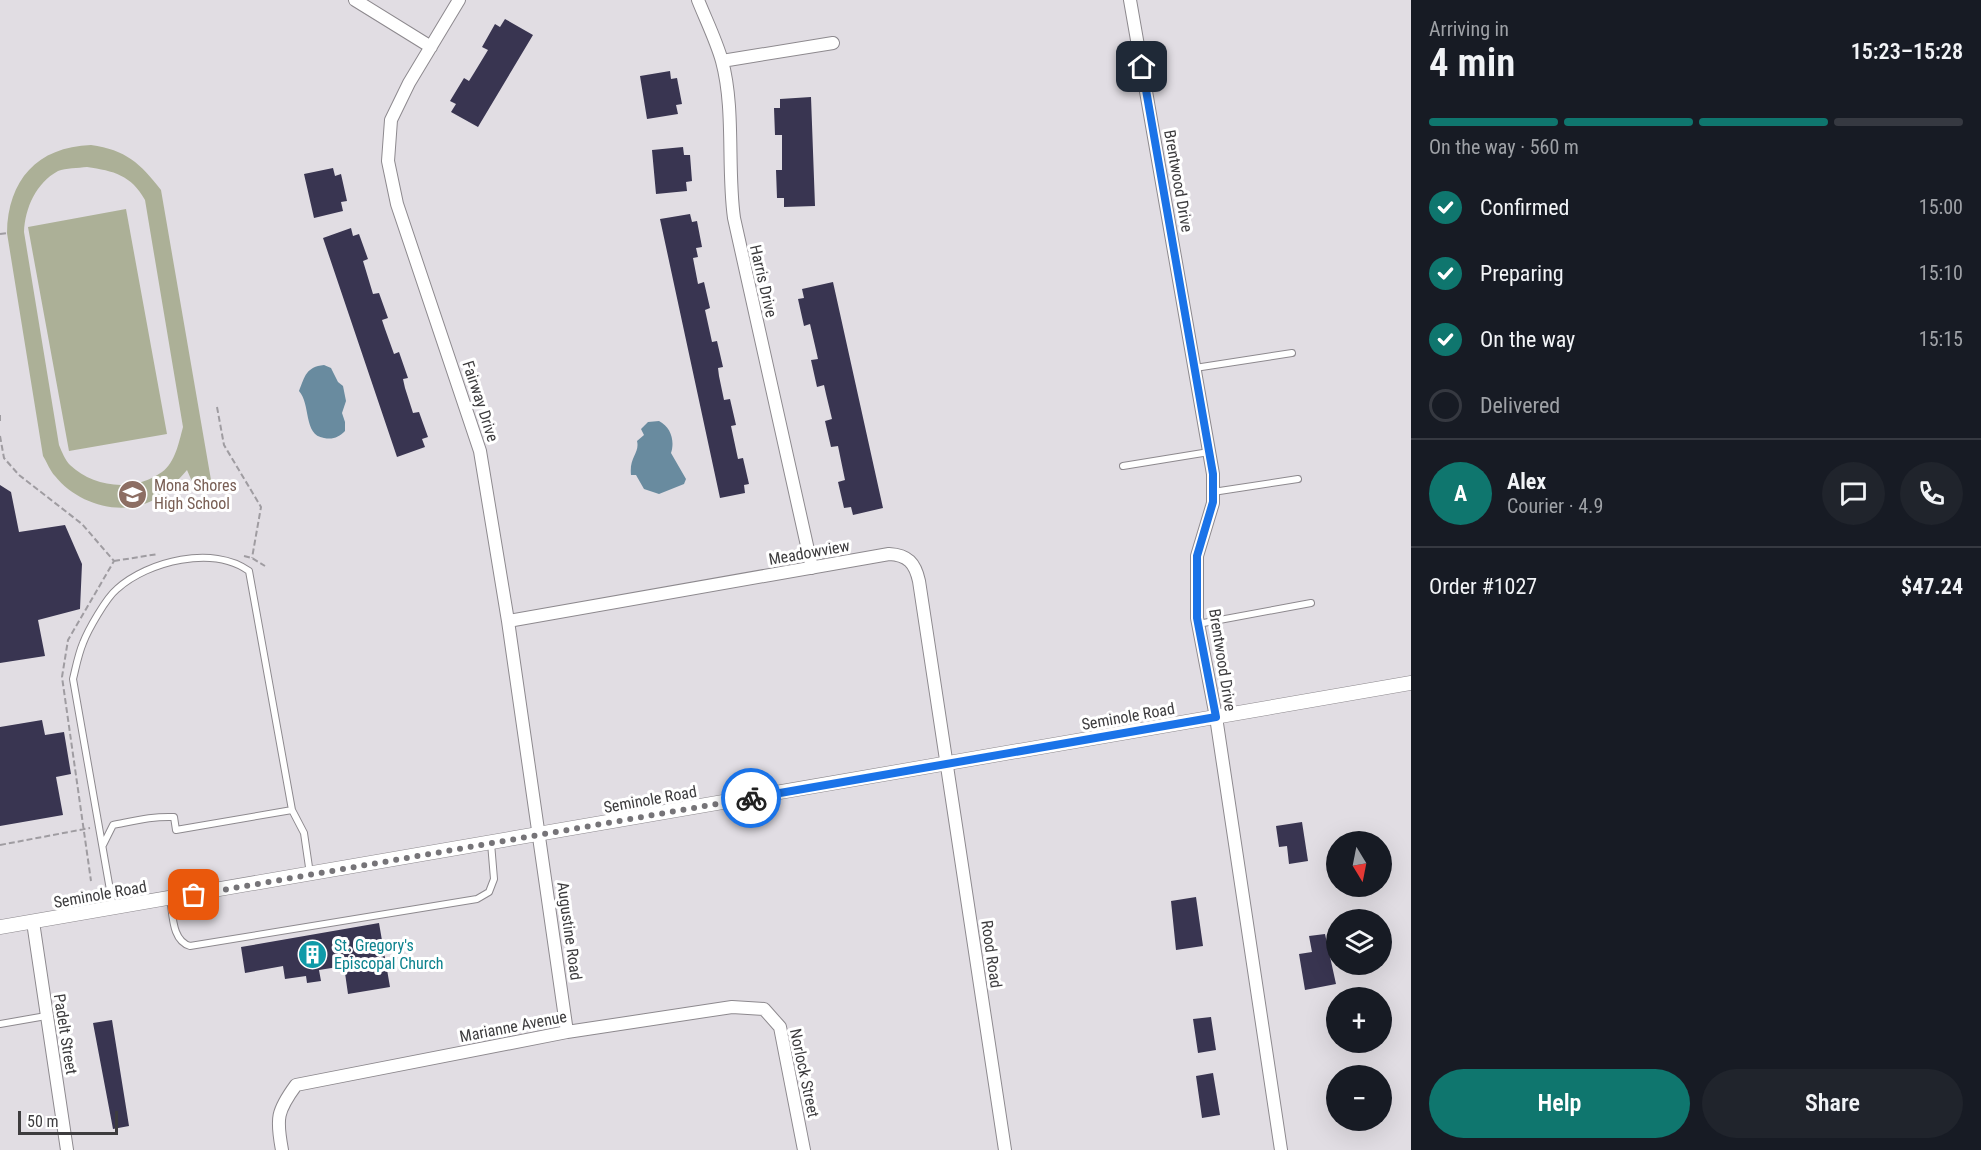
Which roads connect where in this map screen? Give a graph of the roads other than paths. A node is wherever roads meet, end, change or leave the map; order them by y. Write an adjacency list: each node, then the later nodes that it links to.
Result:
1 (355, 0): 6 (street)
2 (459, 0): 6 (street, Fairway Drive)
3 (699, 0): 7 (street, Harris Drive)
4 (1131, 0): 9 (street, Brentwood Drive)
5 (833, 43): 7 (street)
6 (431, 47): 16 (street, Fairway Drive)
7 (722, 61): 14 (street, Harris Drive)
8 (1292, 353): 9 (lane)
9 (1195, 368): 10 (street, Brentwood Drive)
10 (1209, 452): 11 (lane); 13 (street, Brentwood Drive)
11 (1123, 466)
12 (1299, 479): 13 (lane)
13 (1213, 492): 17 (street, Brentwood Drive)
14 (812, 568): 16 (street, Meadowview); 20 (street, Meadowview)
15 (1311, 603): 17 (lane)
16 (508, 621): 22 (street, Fairway Drive)
17 (1198, 624): 19 (street, Brentwood Drive)
18 (1411, 683): 19 (street, Seminole Road)
19 (1216, 717): 20 (street, Seminole Road); 38 (street, Brentwood Drive)
20 (947, 763): 22 (street, Seminole Road); 37 (street, Rood Road)
21 (292, 810): 24 (lane); 24 (lane); 25 (lane)
22 (539, 835): 23 (street, Seminole Road); 33 (street, Augustine Road)
23 (491, 843): 25 (street, Seminole Road); 26 (lane)
24 (102, 846): 27 (lane)
25 (310, 874): 26 (street, Seminole Road)
26 (170, 899): 27 (street, Seminole Road)
27 (113, 909): 28 (street, Seminole Road)
28 (33, 922): 29 (street, Seminole Road); 31 (street, Padelt Street)
29 (0, 927)
30 (764, 1009): 33 (street, Marianne Avenue); 36 (street, Norlock Street)
31 (46, 1016): 32 (lane); 34 (street, Padelt Street)
32 (0, 1024)
33 (567, 1032): 35 (street, Marianne Avenue)
34 (67, 1150)
35 (282, 1150)
36 (804, 1150)
37 (1005, 1150)
38 (1281, 1150)

